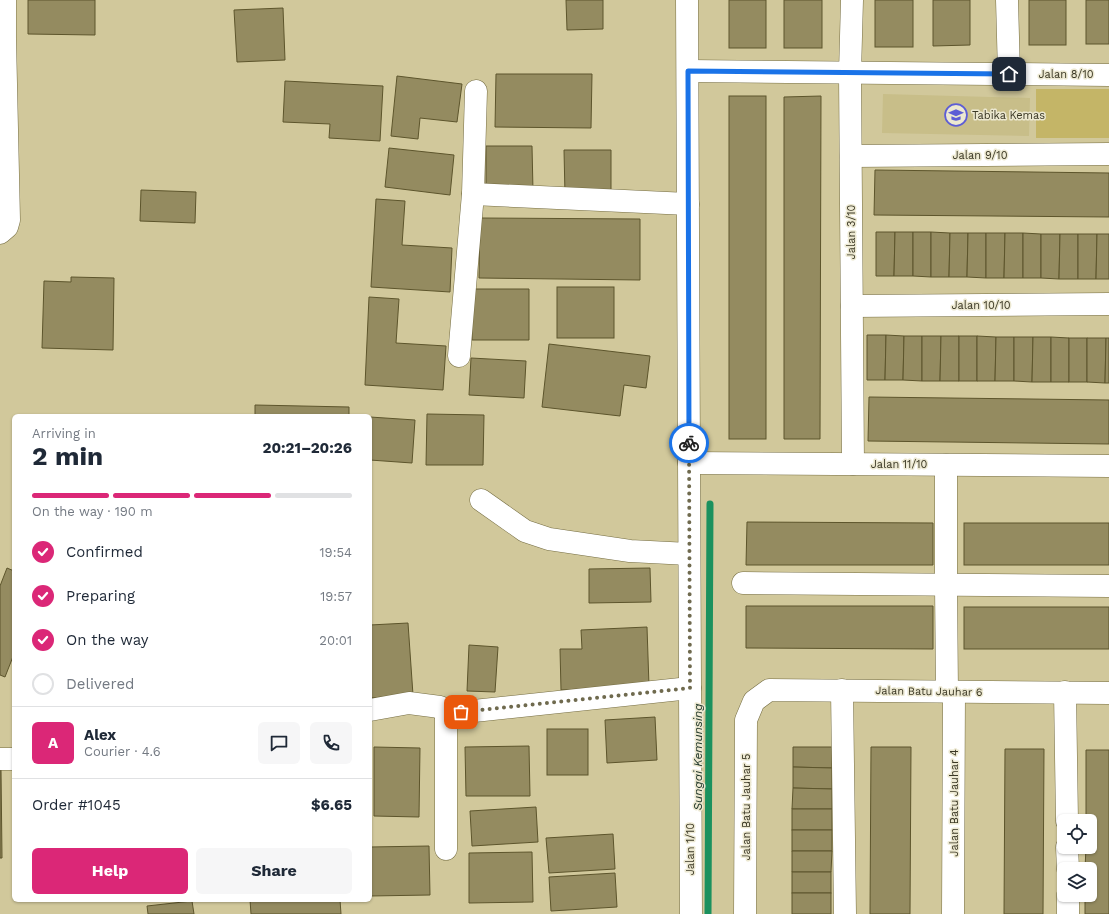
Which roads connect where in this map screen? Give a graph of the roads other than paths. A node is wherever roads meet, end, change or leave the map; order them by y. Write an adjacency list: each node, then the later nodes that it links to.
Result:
1 (6, 0): 14 (street)
2 (687, 0): 5 (street, Jalan 1/10)
3 (852, 0): 6 (street, Jalan 3/10)
4 (1007, 0): 7 (street)
5 (688, 71): 6 (street, Jalan 8/10); 13 (street, Jalan 1/10)
6 (850, 73): 7 (street, Jalan 8/10); 11 (street, Jalan 3/10)
7 (1009, 74): 8 (street, Jalan 8/10)
8 (1109, 75)
9 (476, 91): 12 (street)
10 (1109, 154): 11 (street, Jalan 9/10)
11 (851, 156): 16 (street, Jalan 3/10)
12 (472, 194): 13 (street); 17 (street)
13 (688, 204): 18 (street, Jalan 1/10)
14 (4, 226)
15 (1109, 304): 16 (street, Jalan 10/10)
16 (852, 306): 19 (street, Jalan 3/10)
17 (459, 356)
18 (689, 463): 19 (street, Jalan 11/10); 23 (street, Jalan 1/10)
19 (853, 464): 20 (street, Jalan 11/10)
20 (946, 465): 21 (street, Jalan 11/10); 25 (street, Jalan Batu Jauhar 4)
21 (1109, 466)
22 (481, 500): 23 (street)
23 (689, 554): 27 (street, Jalan 1/10)
24 (744, 583): 25 (street)
25 (946, 585): 26 (street); 29 (street, Jalan Batu Jauhar 4)
26 (1109, 586)
27 (690, 688): 34 (street); 40 (street, Jalan 1/10)
28 (842, 690): 29 (street, Jalan Batu Jauhar 6); 32 (street, Jalan Batu Jauhar 6); 42 (street)
29 (951, 691): 30 (street, Jalan Batu Jauhar 6); 43 (street, Jalan Batu Jauhar 4)
30 (1065, 692): 31 (street, Jalan Batu Jauhar 6); 37 (street)
31 (1109, 693)
32 (754, 701): 41 (street, Jalan Batu Jauhar 5)
33 (372, 710): 34 (street)
34 (446, 714): 38 (street)
35 (12, 759): 36 (street)
36 (0, 760)
37 (1067, 814)
38 (446, 849)
39 (1068, 902): 44 (street)
40 (691, 914)
41 (745, 914)
42 (845, 914)
43 (953, 914)
44 (1068, 914)

